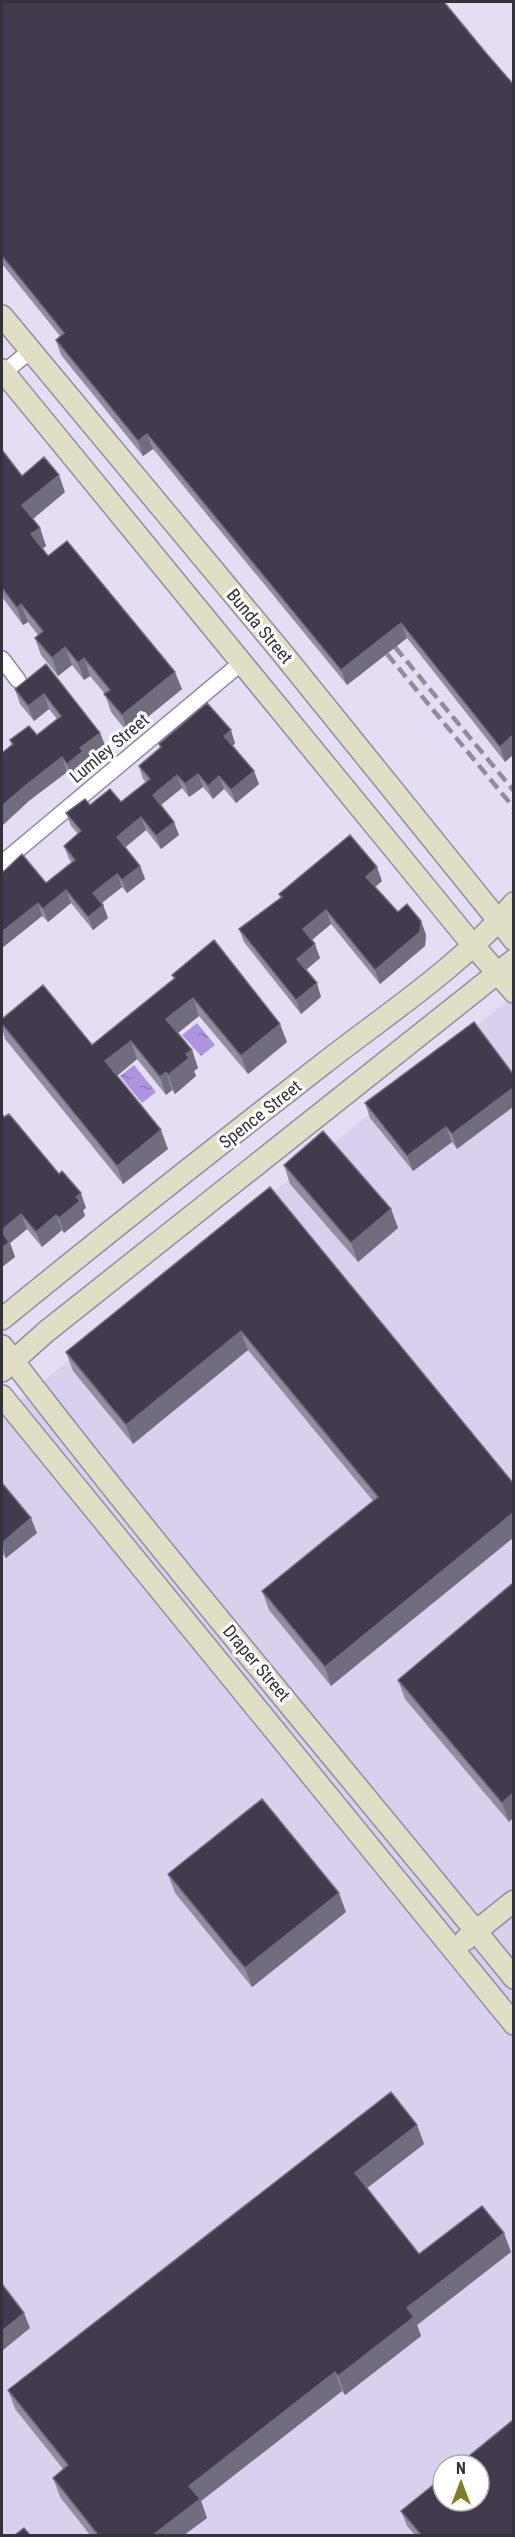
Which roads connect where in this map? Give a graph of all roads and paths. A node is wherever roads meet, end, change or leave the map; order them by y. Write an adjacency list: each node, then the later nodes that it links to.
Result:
1 (2, 316): 2 (street, Bunda Street)
2 (30, 351): 3 (street); 9 (street, Bunda Street)
3 (2, 372): 5 (street, Bunda Street)
4 (2, 659): 6 (street)
5 (241, 663): 7 (street, Lumley Street); 11 (street, Bunda Street)
6 (18, 680)
7 (2, 863)
8 (513, 903): 9 (street, Spence Street)
9 (498, 921): 10 (street, Bunda Street); 11 (street, Spence Street)
10 (513, 940)
11 (472, 944): 12 (street, Bunda Street); 14 (street, Spence Street)
12 (506, 966): 13 (street, Bunda Street); 15 (street, Spence Street)
13 (513, 992)
14 (2, 1319)
15 (5, 1359): 18 (street, Draper Street)
16 (2, 1396): 19 (street, Draper Street)
17 (513, 1901): 18 (street)
18 (476, 1932): 19 (street); 20 (street, Draper Street)
19 (453, 1950): 21 (street, Draper Street)
20 (513, 1978)
21 (513, 2024)

